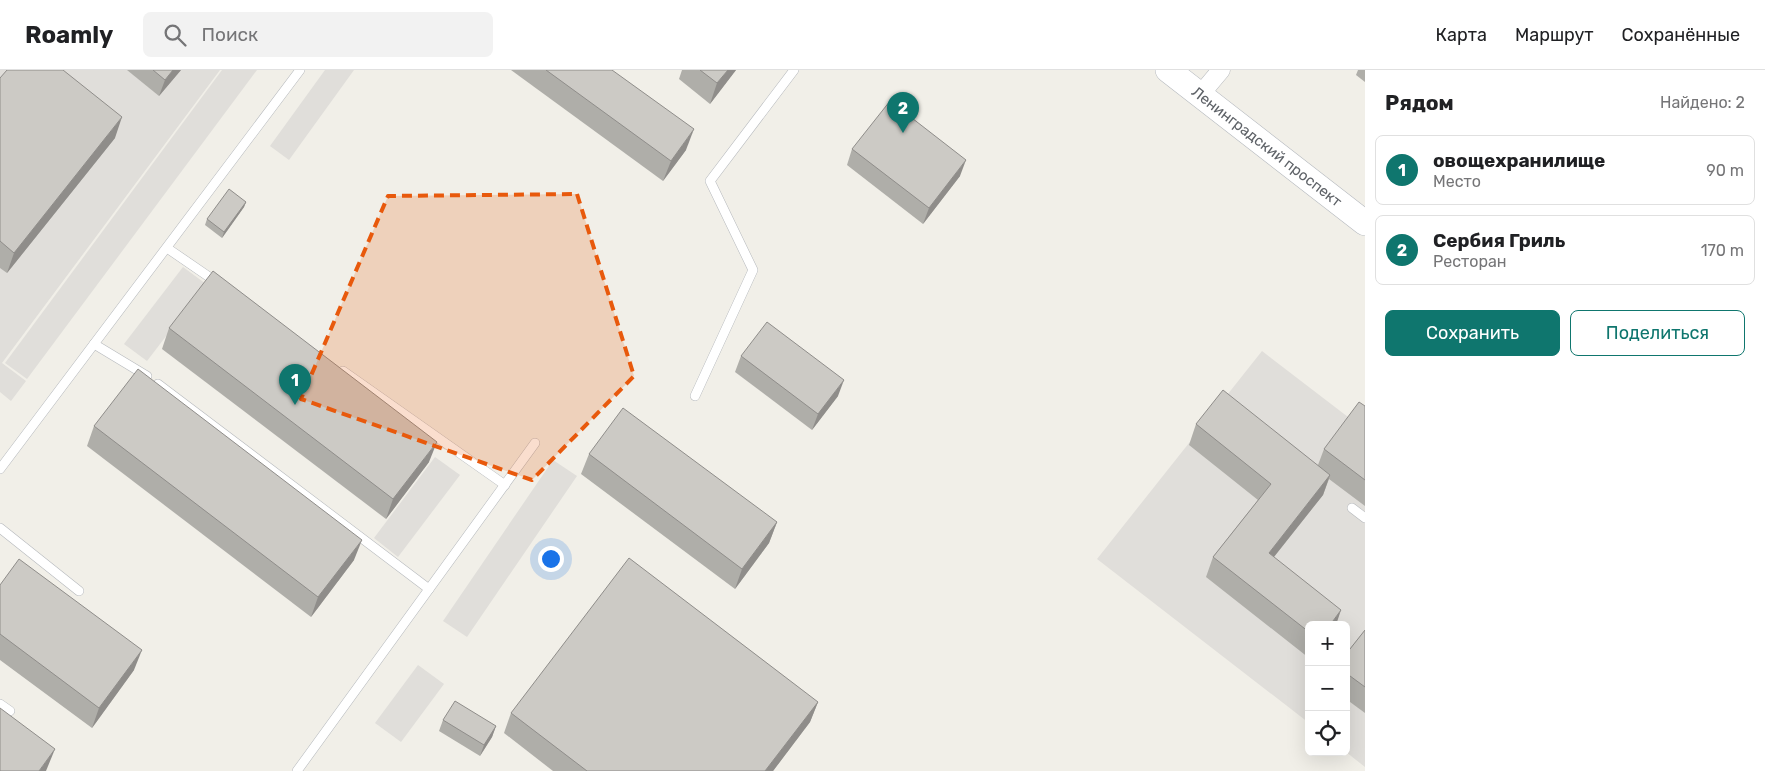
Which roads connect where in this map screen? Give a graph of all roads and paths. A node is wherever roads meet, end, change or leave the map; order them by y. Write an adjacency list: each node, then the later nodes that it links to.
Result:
1 (300, 70): 7 (lane)
2 (794, 70): 11 (lane)
3 (1168, 70): 5 (street, Ленинградский проспект)
4 (1221, 70): 5 (street)
5 (1200, 95): 6 (street, Ленинградский проспект)
6 (1365, 223)
7 (167, 248): 8 (lane); 9 (lane)
8 (223, 287)
9 (94, 344): 13 (lane); 18 (lane)
10 (336, 366): 14 (lane)
11 (695, 396)
12 (535, 443): 14 (lane)
13 (0, 469)
14 (505, 484): 18 (lane)
15 (1352, 508): 16 (lane)
16 (1365, 518)
17 (0, 528): 19 (lane)
18 (429, 589): 22 (lane)
19 (79, 591)
20 (0, 704): 21 (lane)
21 (10, 711)
22 (297, 771)

